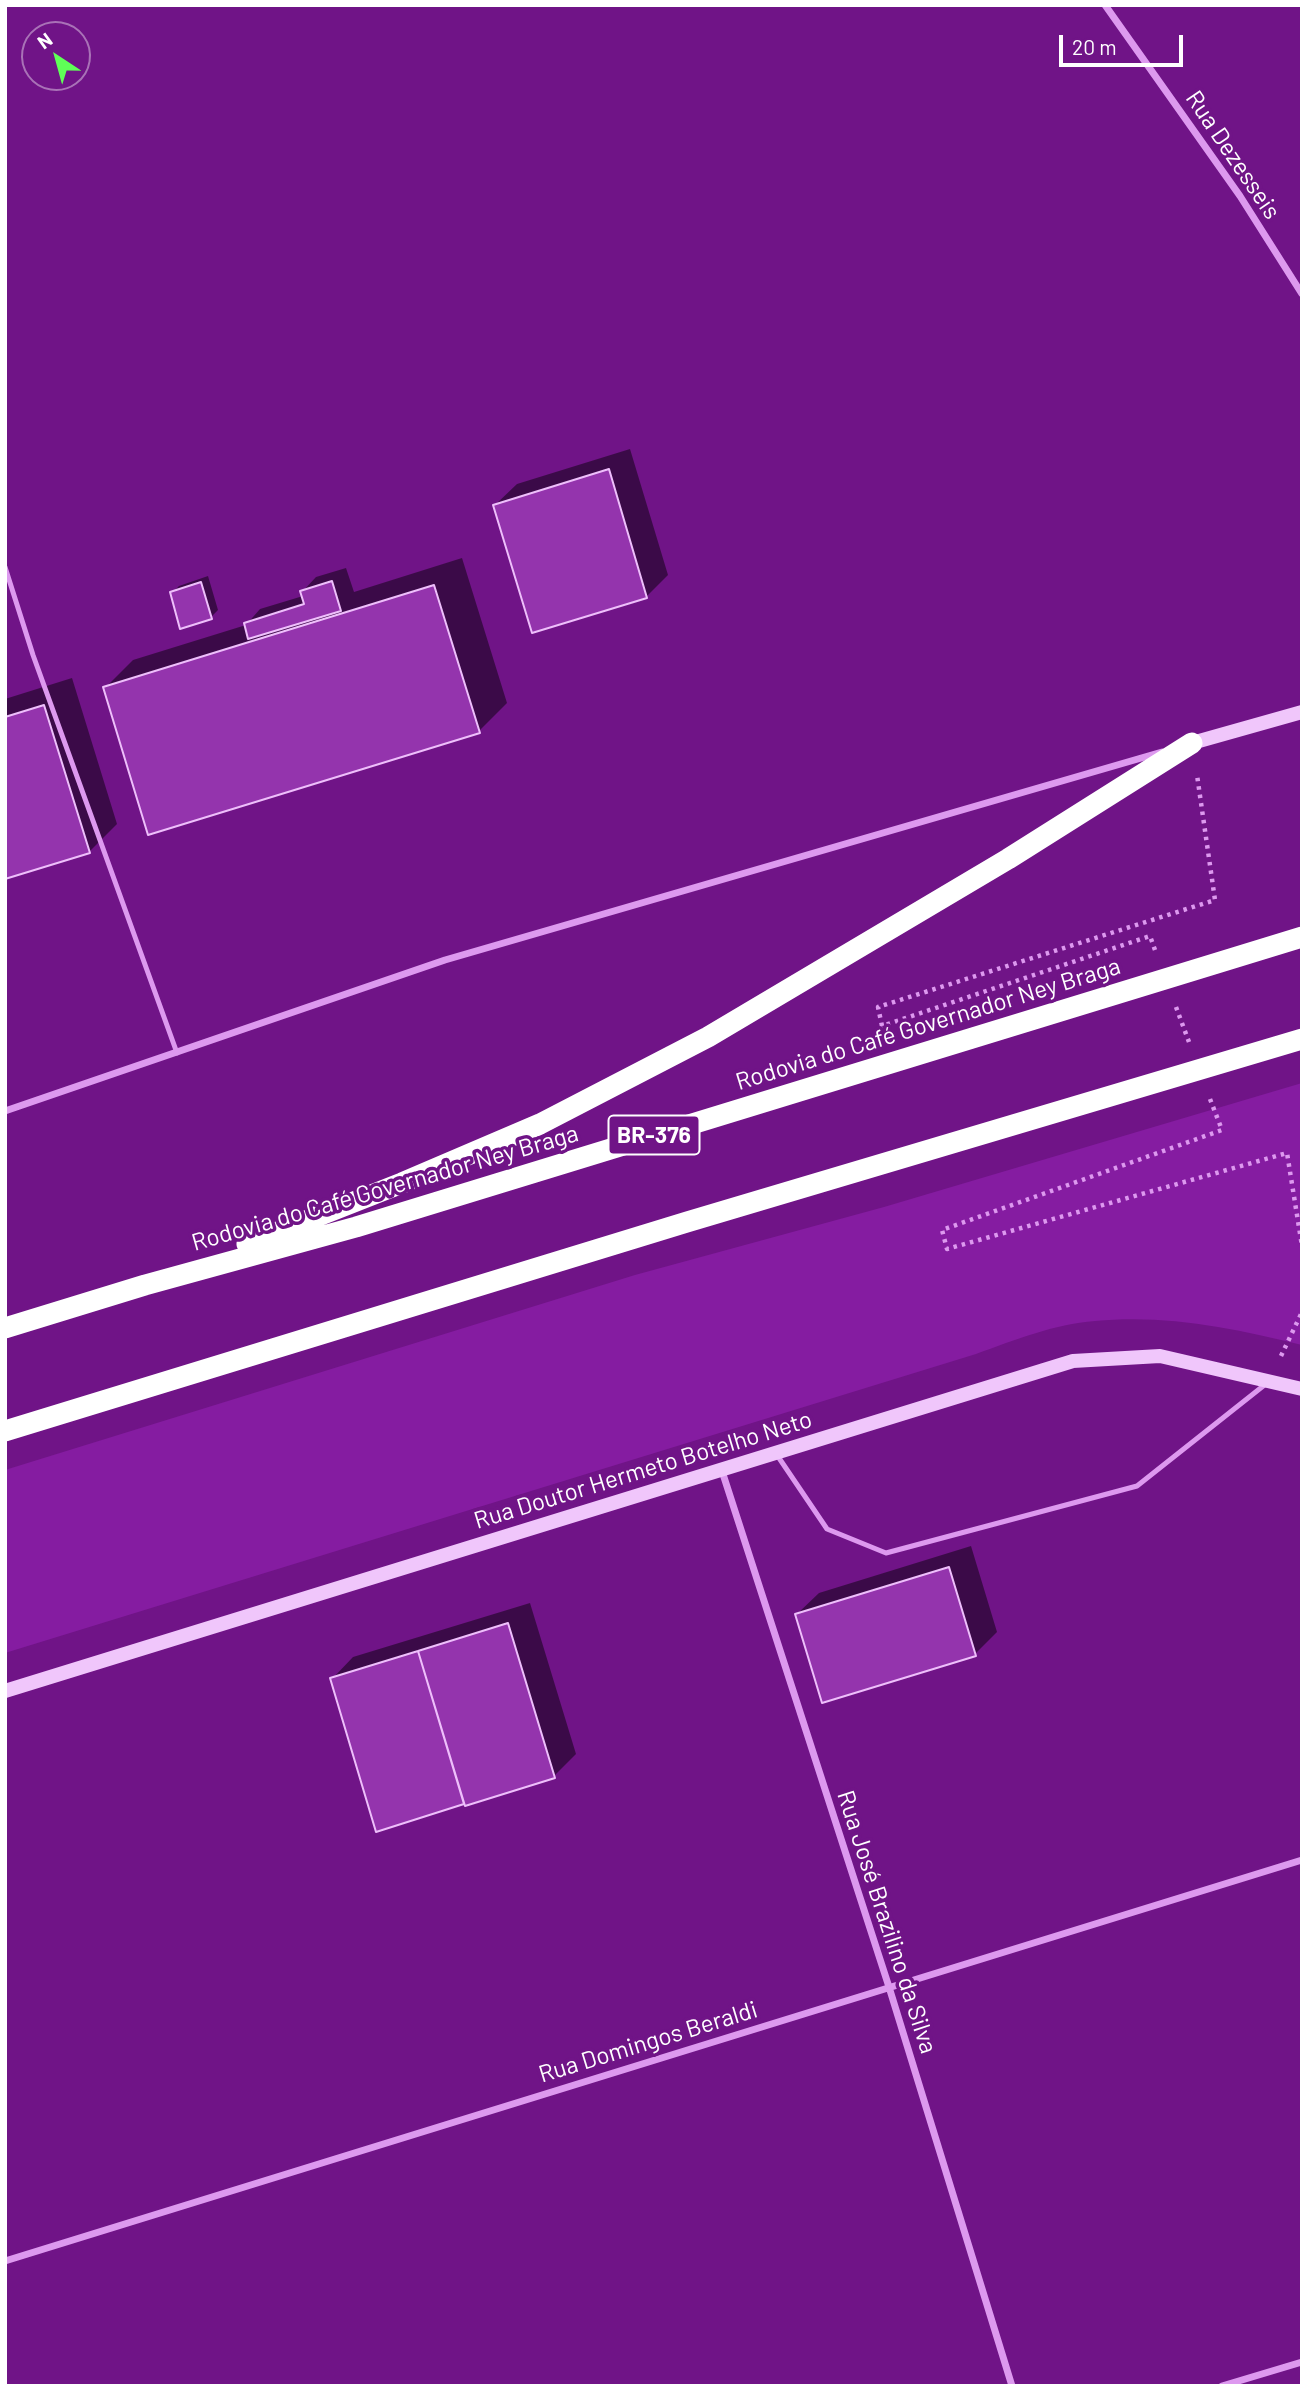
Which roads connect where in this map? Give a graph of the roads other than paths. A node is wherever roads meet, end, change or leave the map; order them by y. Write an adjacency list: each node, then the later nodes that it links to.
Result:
1 (1105, 5): 2 (street, Rua Dezesseis)
2 (1302, 294)
3 (5, 567): 8 (lane)
4 (1302, 712): 5 (street)
5 (1192, 743): 8 (street); 10 (highway)
6 (1302, 937): 10 (highway, Rodovia do Café Governador Ney Braga / BR-376)
7 (1302, 1039): 14 (highway)
8 (177, 1053): 9 (street)
9 (5, 1111)
10 (145, 1285): 11 (highway, Rodovia do Café Governador Ney Braga / BR-376)
11 (5, 1328)
12 (1269, 1382): 13 (street, Rua Doutor Hermeto Botelho Neto); 15 (street, Rua Doutor Hermeto Botelho Neto); 15 (lane)
13 (1302, 1389)
14 (5, 1431)
15 (776, 1452): 16 (street, Rua Doutor Hermeto Botelho Neto)
16 (722, 1471): 17 (street, Rua Doutor Hermeto Botelho Neto); 19 (street, Rua José Brazilino da Silva)
17 (5, 1691)
18 (1302, 1860): 19 (street, Rua Domingos Beraldi)
19 (889, 1987): 20 (street, Rua Domingos Beraldi); 22 (street, Rua José Brazilino da Silva)
20 (5, 2261)
21 (1302, 2362): 23 (street)
22 (1012, 2386)
23 (1223, 2386)

